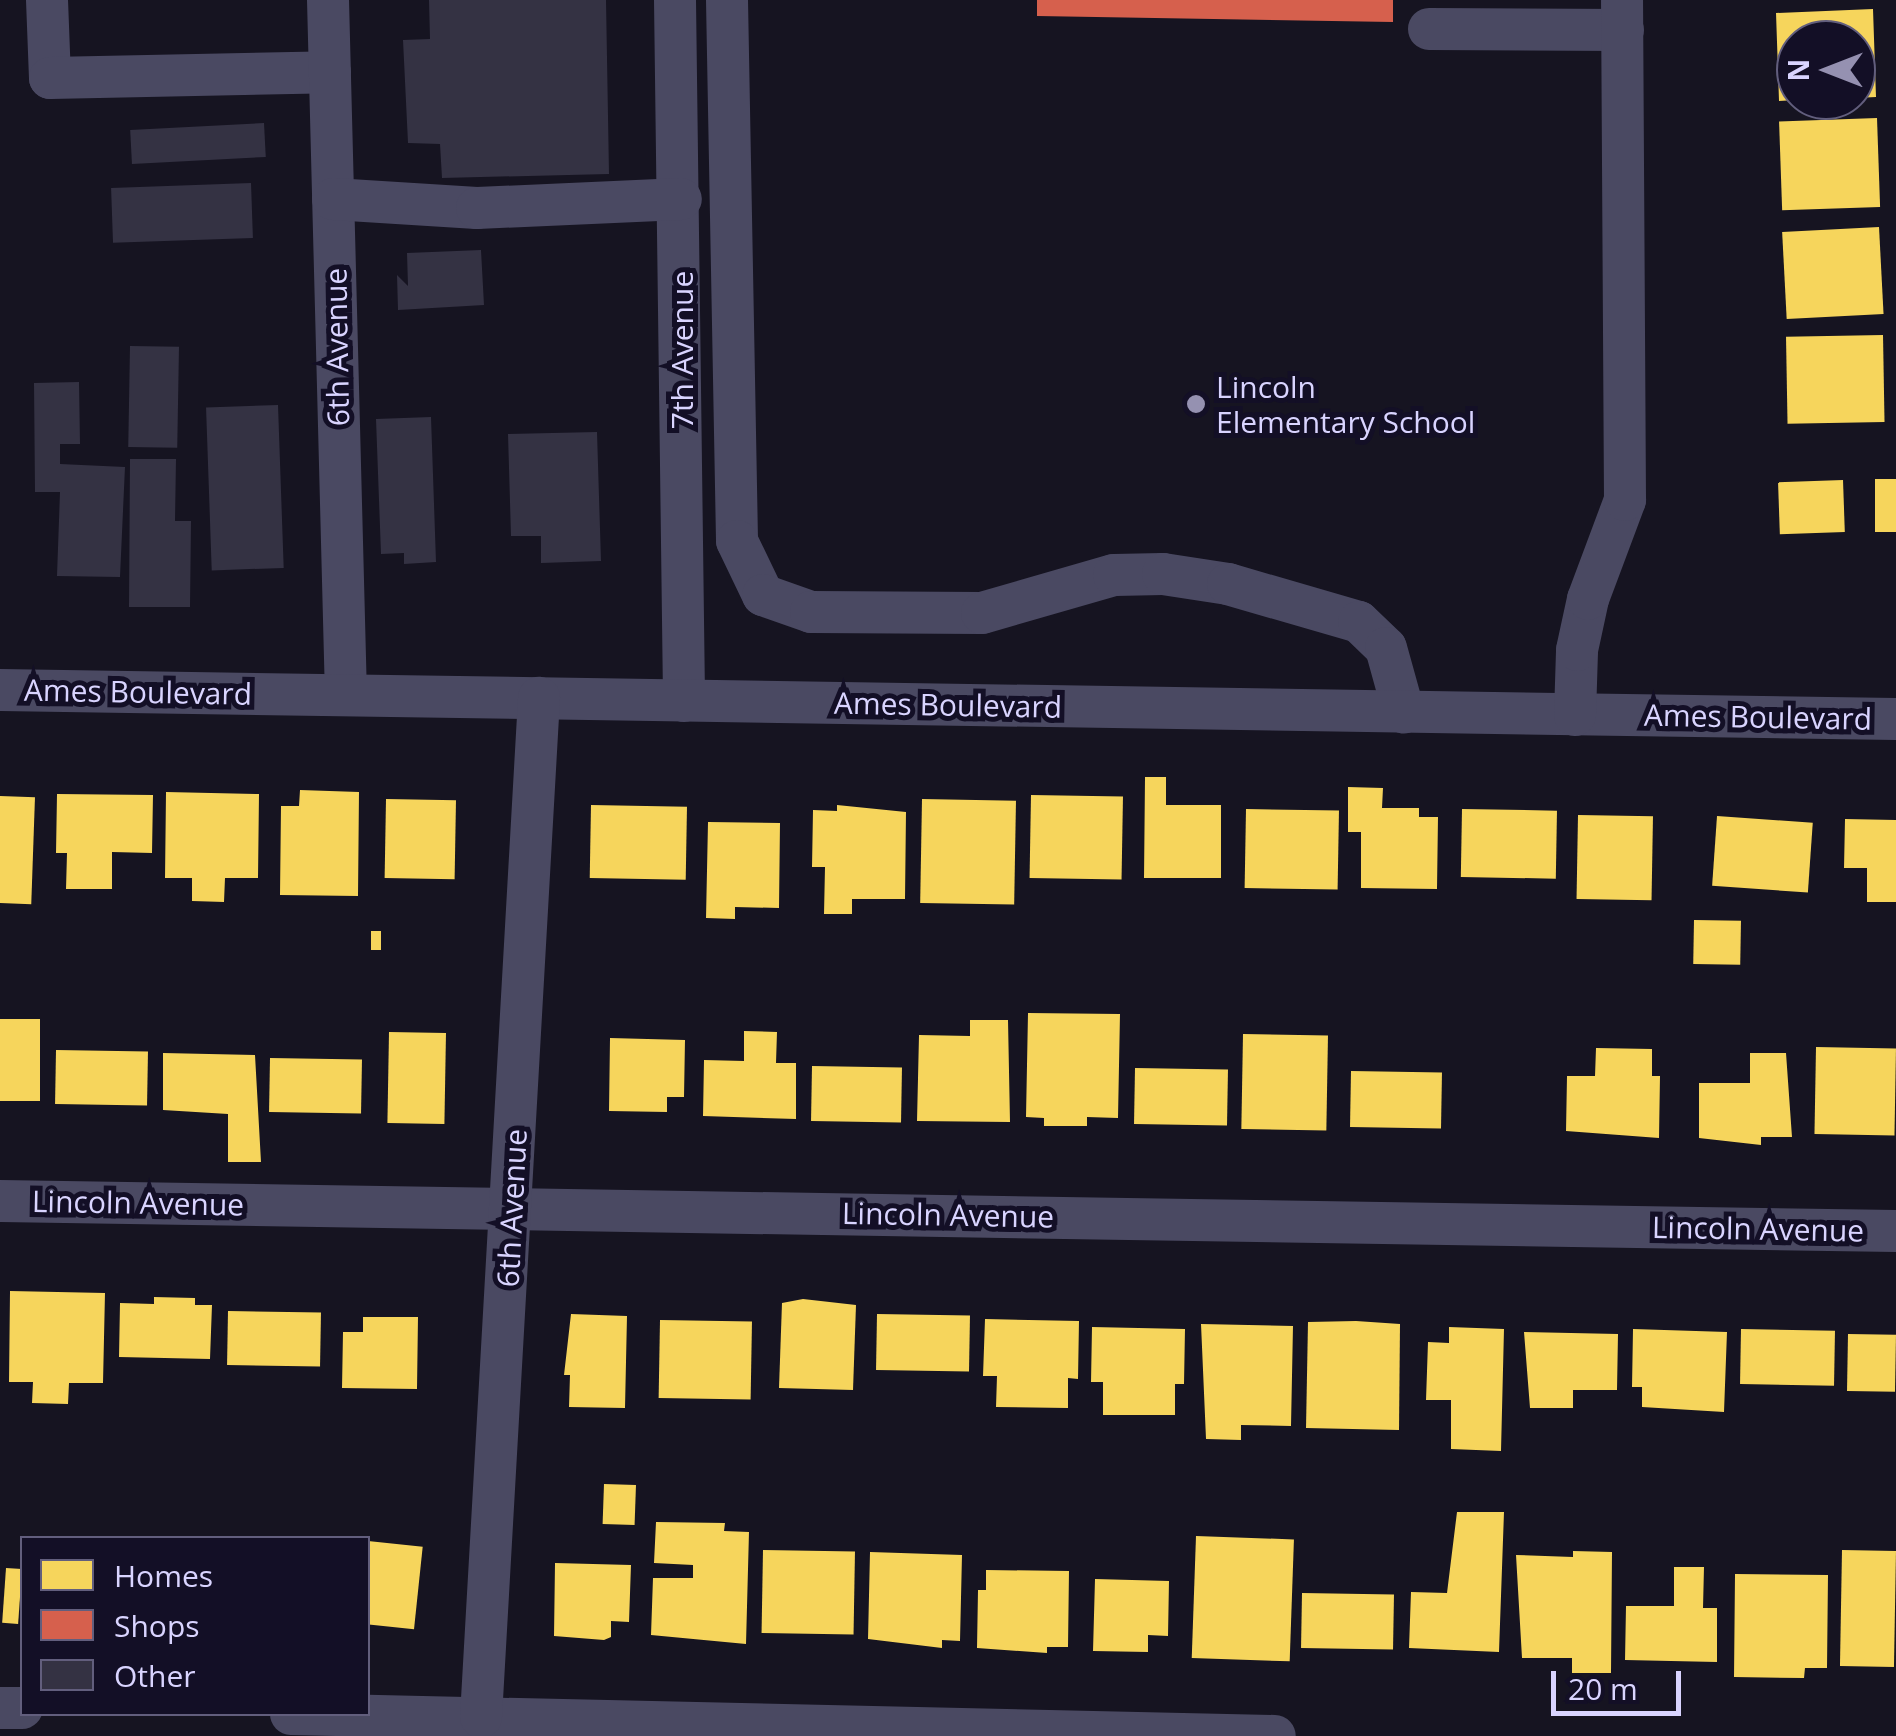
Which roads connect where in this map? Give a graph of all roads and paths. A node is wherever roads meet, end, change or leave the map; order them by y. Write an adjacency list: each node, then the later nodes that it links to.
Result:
1 (47, 0): 7 (street)
2 (328, 0): 7 (street, 6th Avenue)
3 (676, 0): 9 (street, 7th Avenue)
4 (726, 0): 14 (street)
5 (1623, 15): 6 (street); 15 (street)
6 (1429, 28)
7 (330, 72): 8 (street, 6th Avenue)
8 (334, 199): 9 (street); 11 (street, 6th Avenue)
9 (681, 199): 13 (street, 7th Avenue)
10 (0, 690): 11 (street, Ames Boulevard)
11 (346, 694): 12 (street, Ames Boulevard)
12 (539, 698): 13 (street, Ames Boulevard); 18 (street, 6th Avenue)
13 (684, 701): 14 (street, Ames Boulevard)
14 (1404, 712): 15 (street, Ames Boulevard)
15 (1575, 715): 16 (street, Ames Boulevard)
16 (1896, 719)
17 (0, 1202): 18 (street, Lincoln Avenue)
18 (512, 1208): 19 (street, Lincoln Avenue); 21 (street, 6th Avenue)
19 (1896, 1231)
20 (370, 1715): 21 (street)
21 (481, 1717): 22 (street)
22 (1275, 1736)

